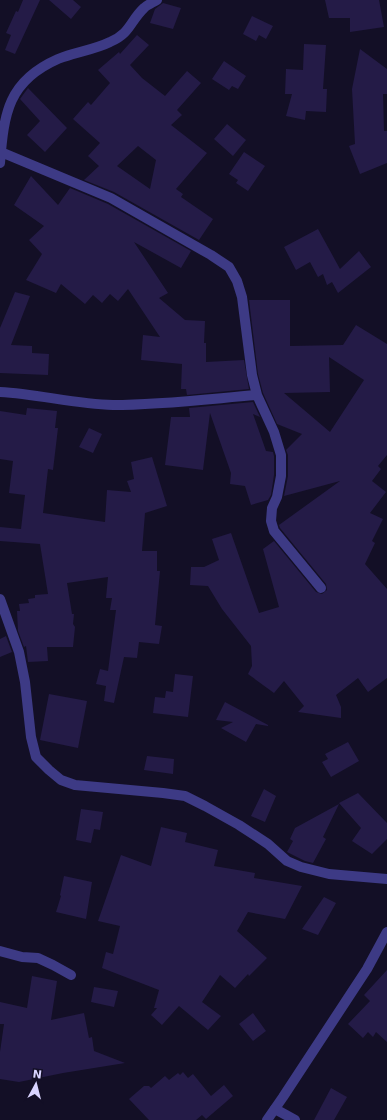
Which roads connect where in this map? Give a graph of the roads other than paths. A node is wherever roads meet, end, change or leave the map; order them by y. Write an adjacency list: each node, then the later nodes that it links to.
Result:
1 (157, 0): 2 (street)
2 (1, 152): 3 (street); 5 (street)
3 (0, 163)
4 (0, 392): 5 (street)
5 (256, 395): 6 (street)
6 (322, 588)
7 (0, 599): 8 (street)
8 (387, 879)
9 (387, 932): 12 (street)
10 (0, 951): 11 (street)
11 (71, 975)
12 (275, 1109): 13 (street); 14 (street)
13 (267, 1120)
14 (295, 1120)

